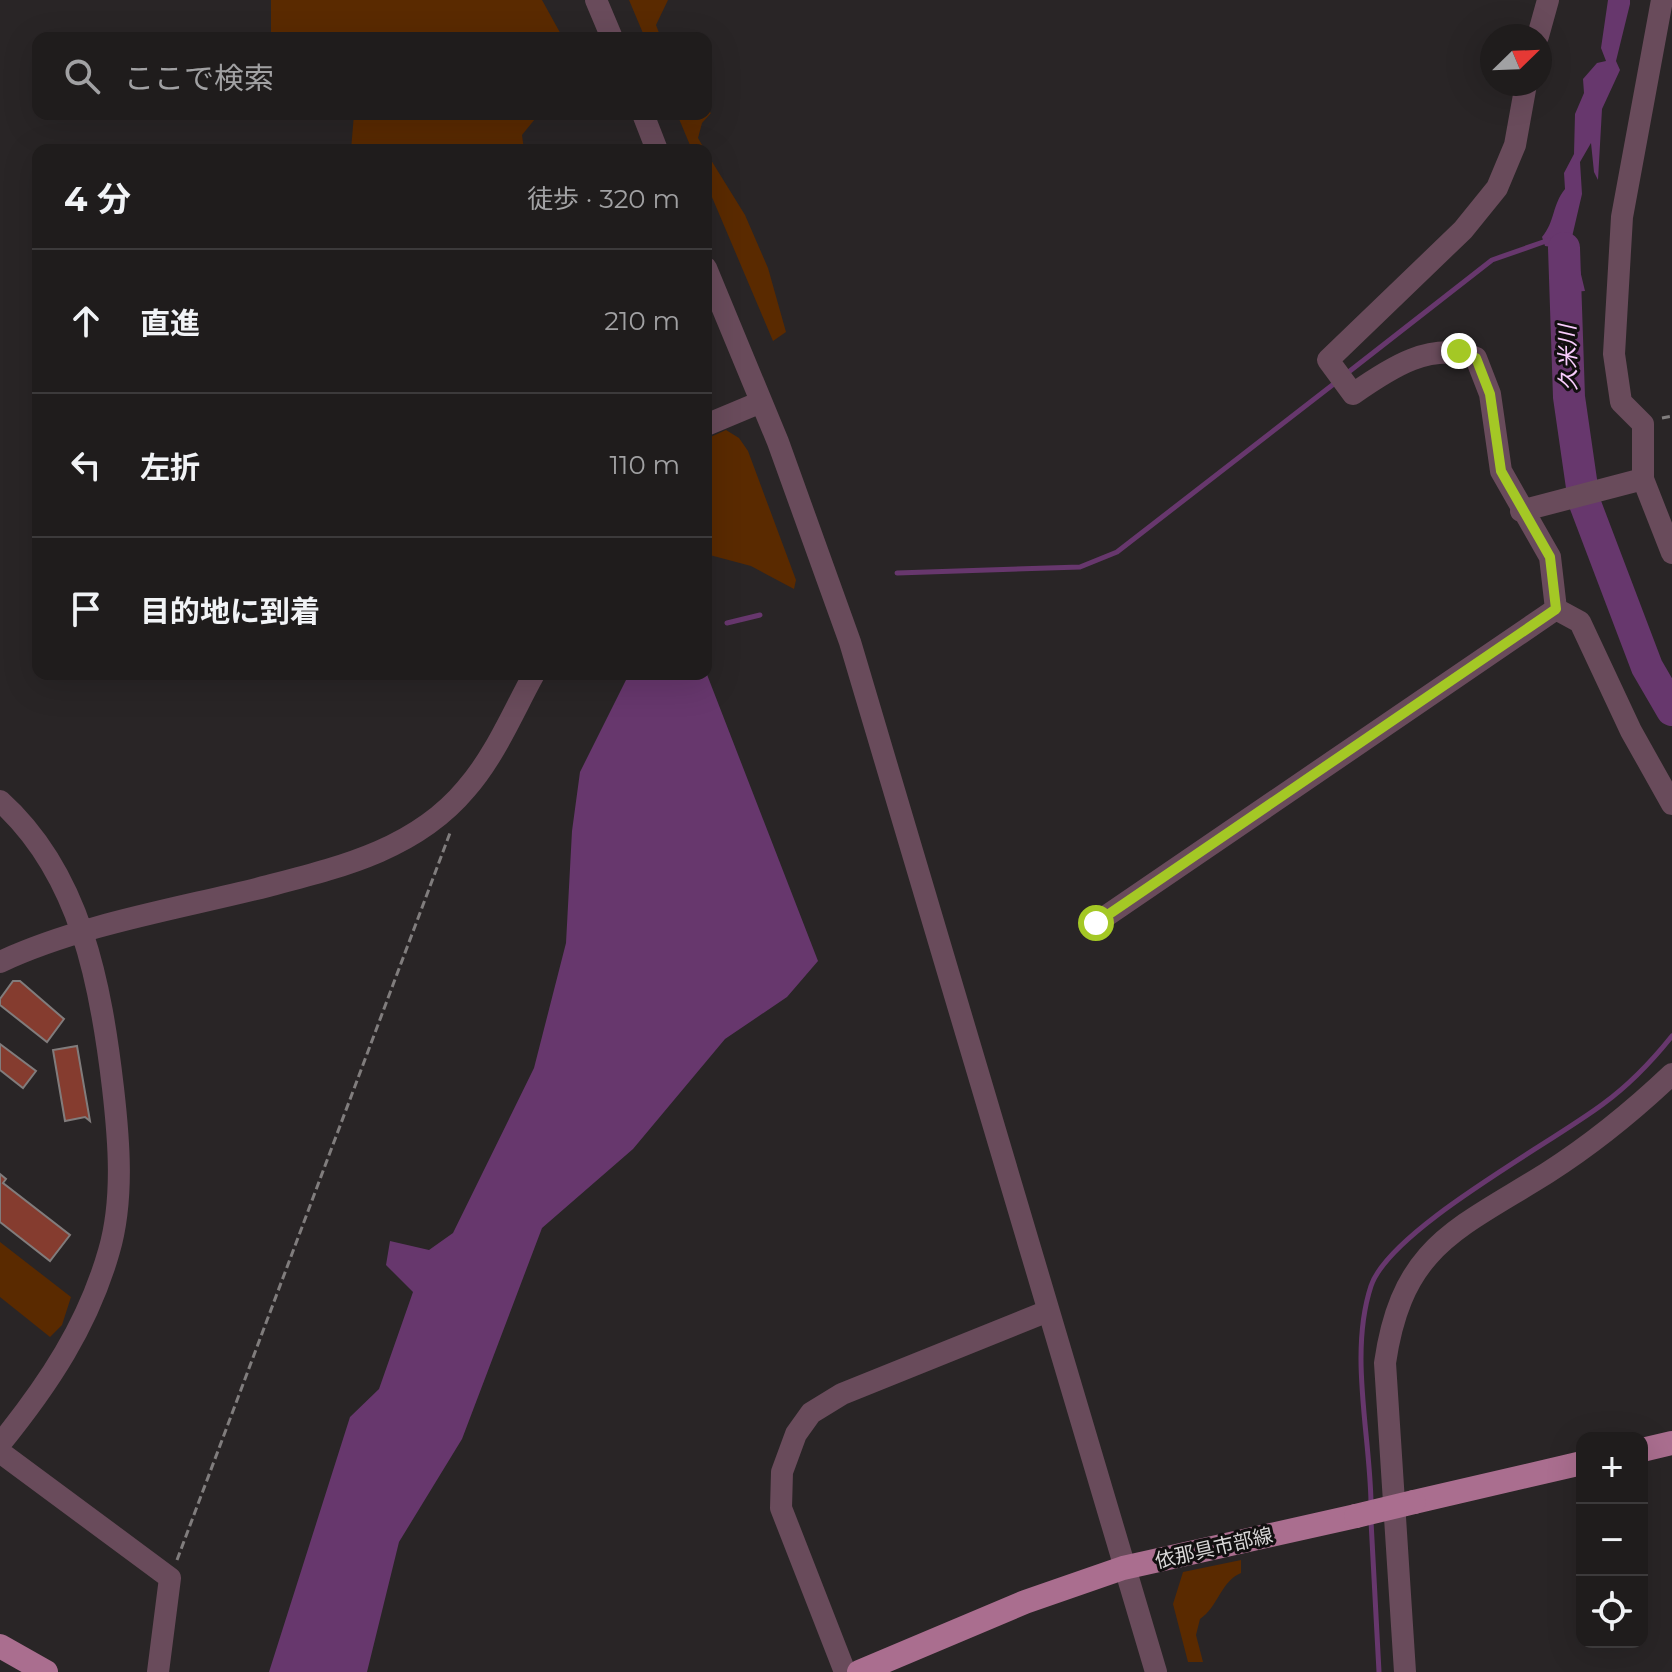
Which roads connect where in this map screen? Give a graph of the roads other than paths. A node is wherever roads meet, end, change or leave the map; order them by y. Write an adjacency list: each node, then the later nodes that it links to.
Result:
1 (596, 0): 5 (street)
2 (1548, 0): 4 (street)
3 (1662, 0): 12 (street)
4 (1541, 24)
5 (609, 32)
6 (1524, 96): 13 (street)
7 (645, 120): 8 (street)
8 (655, 144)
9 (712, 283): 10 (street)
10 (761, 402): 11 (street); 23 (street)
11 (712, 422)
12 (1643, 479): 13 (street); 14 (street)
13 (1528, 510): 15 (street)
14 (1672, 553)
15 (1556, 609): 18 (street); 19 (street)
16 (531, 680): 20 (street)
17 (0, 801): 20 (street)
18 (1672, 804)
19 (1096, 923)
20 (83, 933): 21 (street); 25 (street)
21 (0, 962)
22 (1672, 1074): 36 (street)
23 (1048, 1311): 29 (street); 33 (street)
24 (1672, 1443): 26 (main road)
25 (0, 1444)
26 (1648, 1449)
27 (0, 1452): 32 (street)
28 (1576, 1464): 29 (main road, 依那具市部線, bridge)
29 (1123, 1568): 34 (main road, 依那具市部線); 35 (street)
30 (0, 1646): 31 (main road)
31 (46, 1672)
32 (158, 1672)
33 (845, 1672)
34 (859, 1672)
35 (1156, 1672)
36 (1405, 1672)

